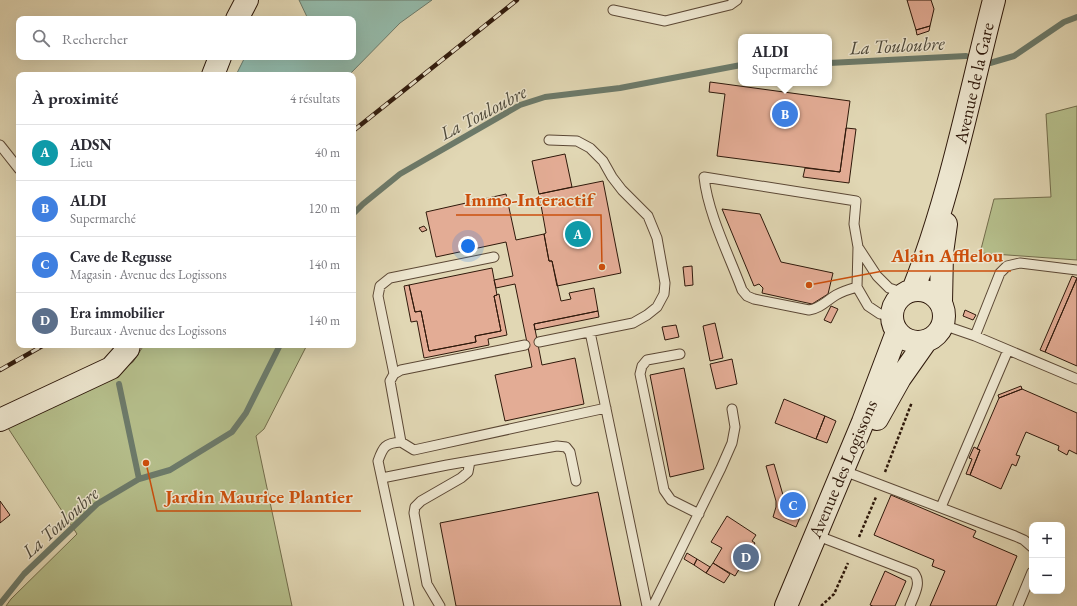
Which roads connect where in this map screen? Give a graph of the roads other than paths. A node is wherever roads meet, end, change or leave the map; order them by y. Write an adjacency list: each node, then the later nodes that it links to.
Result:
1 (247, 0): 5 (main road)
2 (736, 0): 4 (lane)
3 (994, 0): 11 (main road, Avenue de la Gare)
4 (613, 10)
5 (239, 16)
6 (219, 60): 7 (main road)
7 (214, 72)
8 (549, 140): 20 (lane)
9 (0, 145): 10 (lane)
10 (16, 165)
11 (954, 165): 16 (main road, Avenue de la Gare); 17 (main road, Avenue de la Gare)
12 (858, 247): 15 (lane); 15 (lane); 16 (lane)
13 (494, 257): 28 (lane)
14 (1077, 270): 21 (lane)
15 (857, 287): 18 (lane)
16 (908, 292): 17 (main road); 18 (main road, Avenue de la Gare)
17 (941, 302): 19 (main road, Avenue de la Gare)
18 (895, 324): 22 (main road); 47 (main road, Avenue des Logissons)
19 (943, 325): 21 (lane); 22 (main road)
20 (590, 332): 23 (lane); 30 (lane)
21 (975, 336): 26 (lane)
22 (926, 341): 35 (main road, Avenue des Logissons)
23 (538, 342)
24 (525, 345): 28 (lane)
25 (128, 348): 32 (main road)
26 (1008, 350): 29 (lane); 38 (lane)
27 (680, 354): 39 (lane)
28 (394, 374): 33 (lane)
29 (1077, 379)
30 (606, 408): 33 (lane); 45 (lane)
31 (732, 409): 39 (lane)
32 (0, 420)
33 (401, 442): 36 (lane)
34 (470, 461): 36 (lane); 37 (lane); 44 (lane)
35 (852, 474): 38 (lane); 40 (main road, Avenue des Logissons)
36 (382, 478): 43 (lane)
37 (576, 481)
38 (941, 507): 41 (lane)
39 (698, 514): 46 (lane)
40 (826, 539): 48 (main road, Avenue des Logissons); 49 (lane)
41 (1029, 544)
42 (1029, 579): 50 (lane)
43 (409, 606)
44 (440, 606)
45 (647, 606)
46 (653, 606)
47 (786, 606)
48 (800, 606)
49 (910, 606)
50 (1018, 606)

